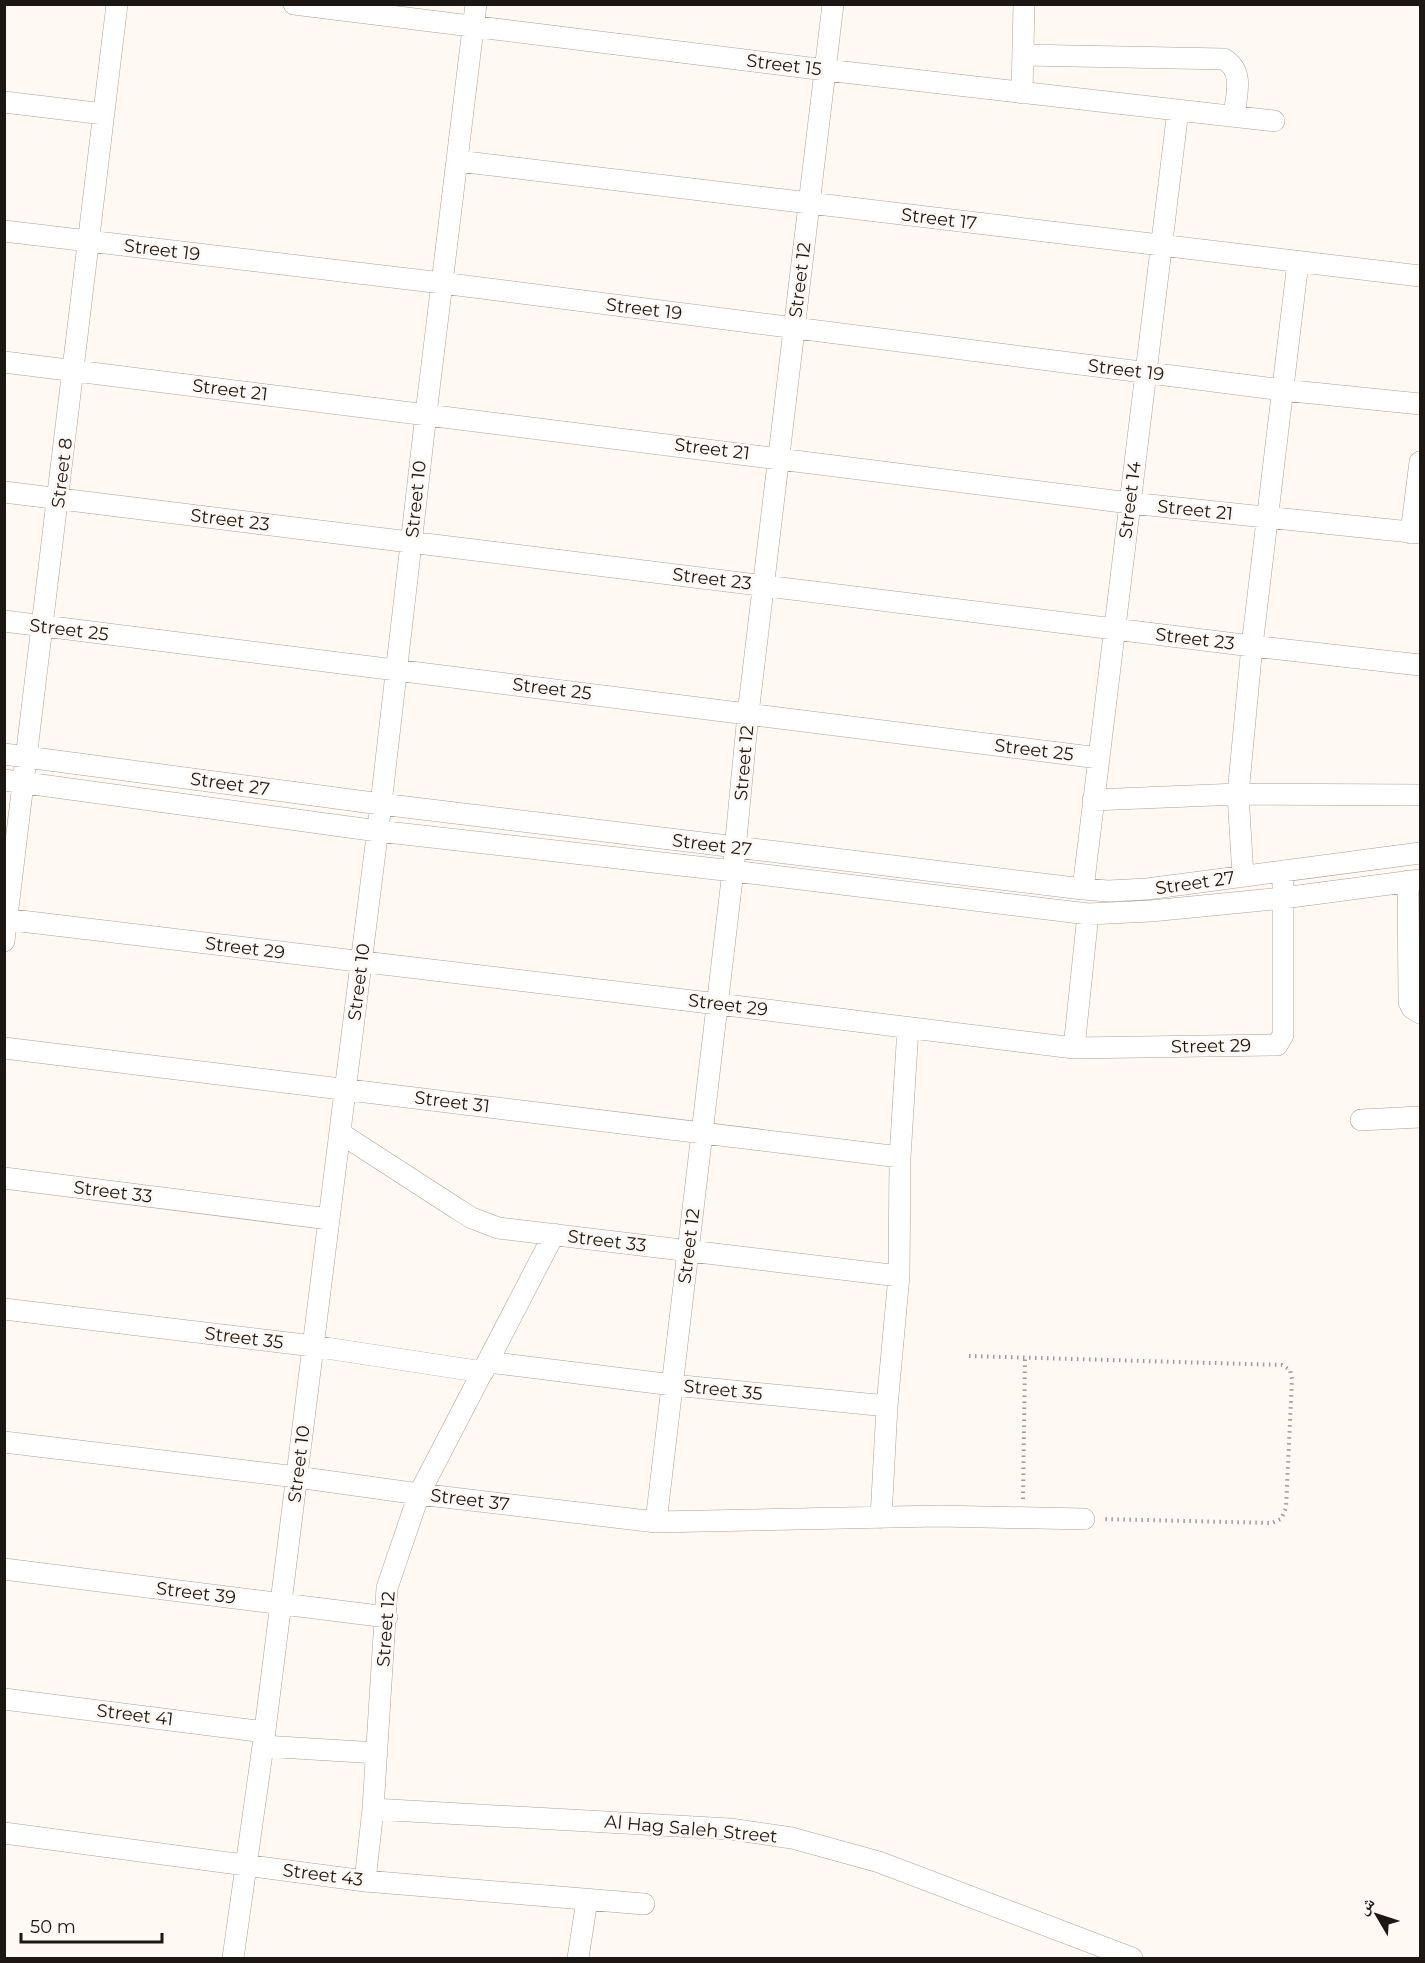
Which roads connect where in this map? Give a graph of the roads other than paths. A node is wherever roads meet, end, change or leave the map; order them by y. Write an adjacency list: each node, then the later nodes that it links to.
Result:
1 (117, 4): 12 (street, Street 8)
2 (294, 4): 6 (street, Street 15)
3 (476, 4): 6 (street, Street 10)
4 (833, 4): 8 (street, Street 12)
5 (1024, 4): 7 (street)
6 (473, 27): 8 (street, Street 15); 15 (street, Street 10)
7 (1023, 55): 9 (street); 13 (street)
8 (825, 70): 9 (street, Street 15); 16 (street, Street 12)
9 (1022, 93): 11 (street, Street 15)
10 (4, 102): 12 (street)
11 (1178, 110): 13 (street, Street 15); 19 (street, Street 14)
12 (104, 114): 18 (street, Street 8)
13 (1234, 116): 14 (street, Street 15)
14 (1274, 121)
15 (458, 161): 16 (street, Street 17); 22 (street, Street 10)
16 (809, 204): 19 (street, Street 17); 23 (street, Street 12)
17 (4, 231): 18 (street, Street 19)
18 (90, 242): 22 (street, Street 19); 25 (street, Street 8)
19 (1162, 245): 20 (street, Street 17); 26 (street, Street 14)
20 (1298, 262): 21 (street, Street 17); 27 (street)
21 (1420, 276)
22 (442, 284): 23 (street, Street 19); 29 (street, Street 10)
23 (795, 329): 26 (street, Street 19); 30 (street, Street 12)
24 (4, 362): 25 (street, Street 21)
25 (74, 370): 29 (street, Street 21); 33 (street, Street 8)
26 (1146, 373): 27 (street, Street 19); 34 (street, Street 14)
27 (1283, 390): 28 (street, Street 19); 35 (street)
28 (1420, 404)
29 (426, 414): 30 (street, Street 21); 37 (street, Street 10)
30 (779, 458): 34 (street, Street 21); 38 (street, Street 12)
31 (1420, 462): 36 (street)
32 (4, 492): 33 (street, Street 23)
33 (59, 499): 37 (street, Street 23); 40 (street, Street 8)
34 (1130, 502): 35 (street, Street 21); 41 (street, Street 14)
35 (1267, 517): 36 (street, Street 21); 42 (street)
36 (1416, 533)
37 (411, 542): 38 (street, Street 23); 44 (street, Street 10)
38 (764, 585): 41 (street, Street 23); 45 (street, Street 12)
39 (4, 621): 40 (street, Street 25)
40 (43, 626): 44 (street, Street 25); 47 (street, Street 8)
41 (1114, 629): 42 (street, Street 23); 48 (street, Street 14)
42 (1252, 646): 43 (street, Street 23); 50 (street)
43 (1420, 665)
44 (397, 670): 45 (street, Street 25); 53 (street, Street 10)
45 (748, 714): 48 (street, Street 25); 55 (street, Street 12)
46 (4, 754): 47 (street, Street 27)
47 (27, 757): 49 (street, Street 8); 53 (street, Street 27)
48 (1099, 758): 52 (street, Street 14)
49 (14, 781): 54 (street, Street 27); 64 (street, Street 8)
50 (1238, 794): 51 (street); 52 (street); 59 (street)
51 (1420, 795)
52 (1093, 800): 61 (street, Street 14)
53 (381, 804): 54 (street, Street 10); 55 (street, Street 27)
54 (378, 831): 57 (street, Street 27); 66 (street, Street 10)
55 (736, 847): 57 (street, Street 12); 61 (street, Street 27)
56 (1420, 853): 58 (street, Street 27)
57 (733, 871): 63 (street, Street 27); 67 (street, Street 12)
58 (1283, 871): 59 (street, Street 27); 62 (street, Street 29)
59 (1243, 876): 61 (street, Street 27)
60 (1414, 881): 62 (street, Street 27); 68 (street)
61 (1083, 889)
62 (1283, 898): 63 (street, Street 27); 71 (street, Street 29)
63 (1088, 914): 71 (street)
64 (6, 919): 65 (street, Street 8); 66 (street, Street 29)
65 (4, 942)
66 (362, 962): 67 (street, Street 29); 72 (street, Street 10)
67 (717, 1004): 69 (street, Street 29); 75 (street, Street 12)
68 (1420, 1013)
69 (908, 1028): 71 (street, Street 29); 77 (street)
70 (4, 1048): 72 (street, Street 31)
71 (1074, 1048)
72 (346, 1090): 75 (street, Street 31); 76 (street, Street 10)
73 (1420, 1117): 74 (street)
74 (1361, 1120)
75 (702, 1132): 77 (street, Street 31); 81 (street, Street 12)
76 (340, 1133): 79 (street, Street 10); 80 (street, Street 33)
77 (900, 1157): 82 (street)
78 (4, 1178): 79 (street, Street 33)
79 (329, 1218): 84 (street, Street 10)
80 (554, 1234): 81 (street, Street 33); 85 (street, Street 12)
81 (688, 1251): 82 (street, Street 33); 86 (street, Street 12)
82 (899, 1276): 87 (street)
83 (4, 1309): 84 (street, Street 35)
84 (313, 1346): 85 (street, Street 35); 89 (street, Street 10)
85 (485, 1367): 86 (street, Street 35); 90 (street, Street 12)
86 (673, 1385): 87 (street, Street 35); 93 (street, Street 12)
87 (887, 1406): 91 (street)
88 (4, 1442): 89 (street, Street 37)
89 (297, 1477): 90 (street, Street 37); 95 (street, Street 10)
90 (419, 1494): 93 (street, Street 37); 96 (street, Street 12)
91 (881, 1518): 92 (street, Street 37); 93 (street, Street 37)
92 (1084, 1519)
93 (656, 1522)
94 (4, 1569): 95 (street, Street 39)
95 (281, 1604): 96 (street, Street 39); 98 (street, Street 10)
96 (387, 1617): 99 (street, Street 12)
97 (4, 1699): 98 (street, Street 41)
98 (264, 1739): 99 (street, Street 41); 102 (street, Street 10)
99 (377, 1753): 100 (street, Street 12)
100 (373, 1809): 103 (street, Street 12); 108 (street, Al Hag Saleh Street)
101 (4, 1833): 102 (street, Street 43)
102 (247, 1866): 103 (street, Street 43); 106 (street, Street 10)
103 (365, 1881): 104 (street, Street 43)
104 (587, 1900): 105 (street, Street 43); 107 (street)
105 (644, 1904)
106 (233, 1959)
107 (578, 1959)
108 (1132, 1959)

